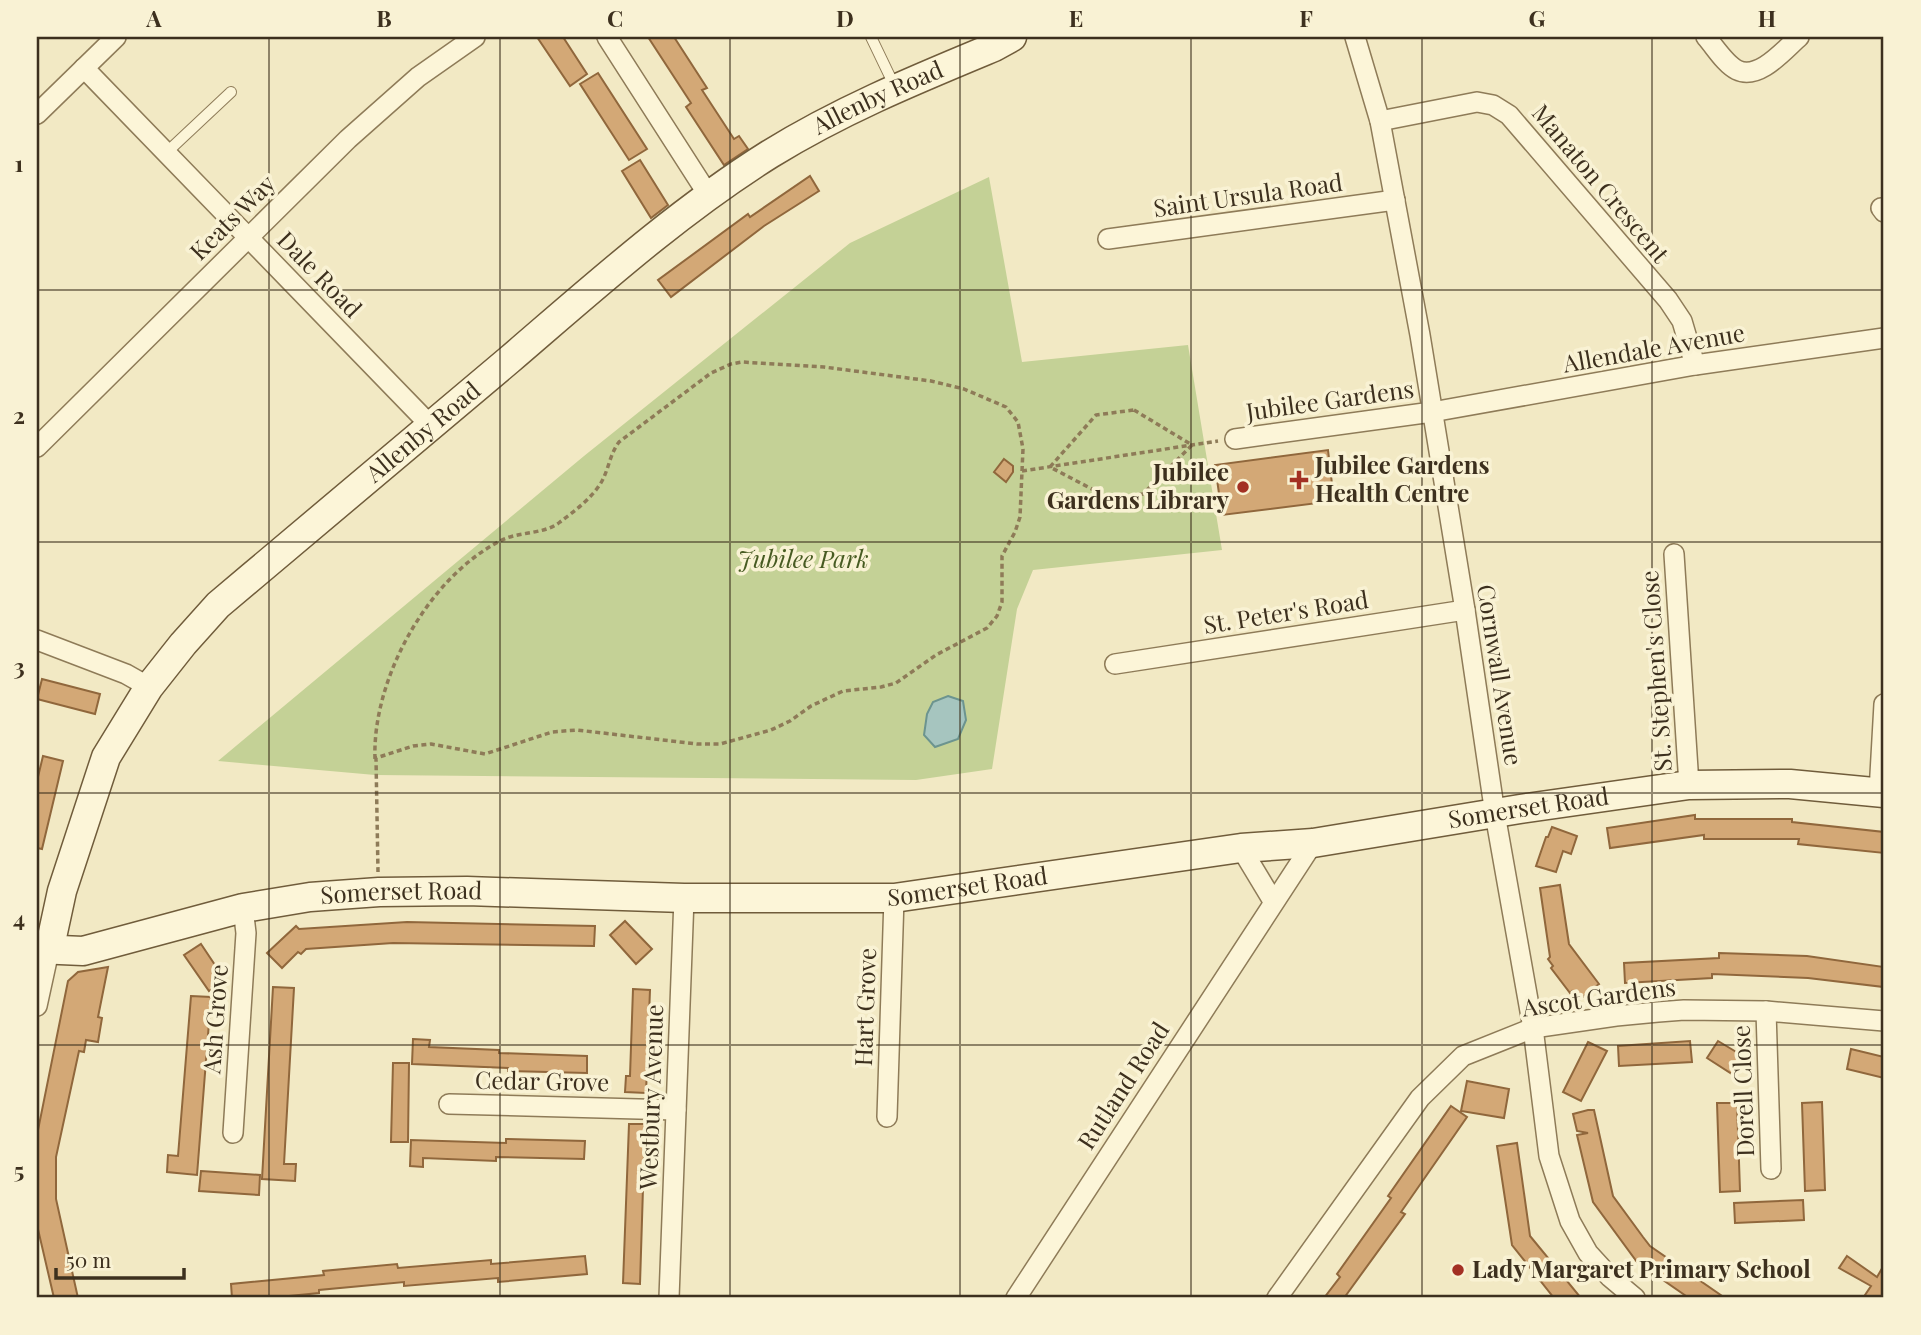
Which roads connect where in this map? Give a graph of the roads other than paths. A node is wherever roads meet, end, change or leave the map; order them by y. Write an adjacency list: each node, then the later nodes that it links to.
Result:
1 (116, 37): 9 (street)
2 (475, 37): 17 (street, Keats Way)
3 (607, 37): 15 (street)
4 (871, 37): 10 (lane)
5 (1012, 37): 10 (street, Allenby Road)
6 (1355, 37): 13 (street, Cornwall Avenue)
7 (1706, 37): 8 (street)
8 (1799, 37)
9 (84, 68): 12 (street); 14 (street, Dale Road)
10 (896, 88): 15 (street, Allenby Road)
11 (231, 92): 14 (lane)
12 (37, 114)
13 (1380, 121): 16 (street, Cornwall Avenue); 20 (street, Manaton Crescent)
14 (166, 153): 17 (street, Dale Road)
15 (709, 197): 22 (street, Allenby Road)
16 (1395, 200): 18 (street, Saint Ursula Road); 21 (street, Cornwall Avenue)
17 (248, 237): 22 (street, Dale Road); 24 (street, Keats Way)
18 (1108, 239)
19 (1884, 338): 20 (street, Allendale Avenue)
20 (1695, 365): 21 (street, Allendale Avenue)
21 (1432, 411): 23 (street, Jubilee Gardens); 26 (street, Cornwall Avenue)
22 (431, 426): 29 (street, Allenby Road)
23 (1235, 439)
24 (37, 447)
25 (1674, 554): 31 (street, St. Stephen's Close)
26 (1465, 610): 28 (street, St. Peter's Road); 33 (street, Cornwall Avenue)
27 (37, 640): 29 (street)
28 (1115, 664)
29 (149, 687): 40 (street, Allenby Road)
30 (1884, 704): 32 (street)
31 (1689, 785): 32 (street, Somerset Road); 33 (street, Somerset Road)
32 (1882, 793)
33 (1495, 814): 34 (street, Somerset Road); 44 (street, Cornwall Avenue)
34 (1313, 843): 35 (street, Somerset Road); 38 (street, Rutland Road)
35 (1241, 848): 37 (street, Somerset Road); 38 (street)
36 (684, 898): 37 (street, Somerset Road); 39 (street, Somerset Road); 46 (street, Westbury Avenue)
37 (894, 898): 47 (street, Hart Grove)
38 (1273, 901): 51 (street, Rutland Road)
39 (243, 908): 40 (street, Somerset Road); 48 (street, Ash Grove)
40 (43, 950): 41 (street, Allenby Road)
41 (37, 1006)
42 (1766, 1011): 43 (street, Ascot Gardens); 44 (street, Ascot Gardens); 49 (street, Dorell Close)
43 (1884, 1021)
44 (1533, 1028): 52 (street, Ascot Gardens); 53 (street, Cornwall Avenue)
45 (449, 1104): 46 (street, Cedar Grove)
46 (676, 1110): 50 (street, Westbury Avenue)
47 (887, 1117)
48 (233, 1133)
49 (1771, 1169)
50 (668, 1298)
51 (1016, 1298)
52 (1277, 1298)
53 (1634, 1298)

